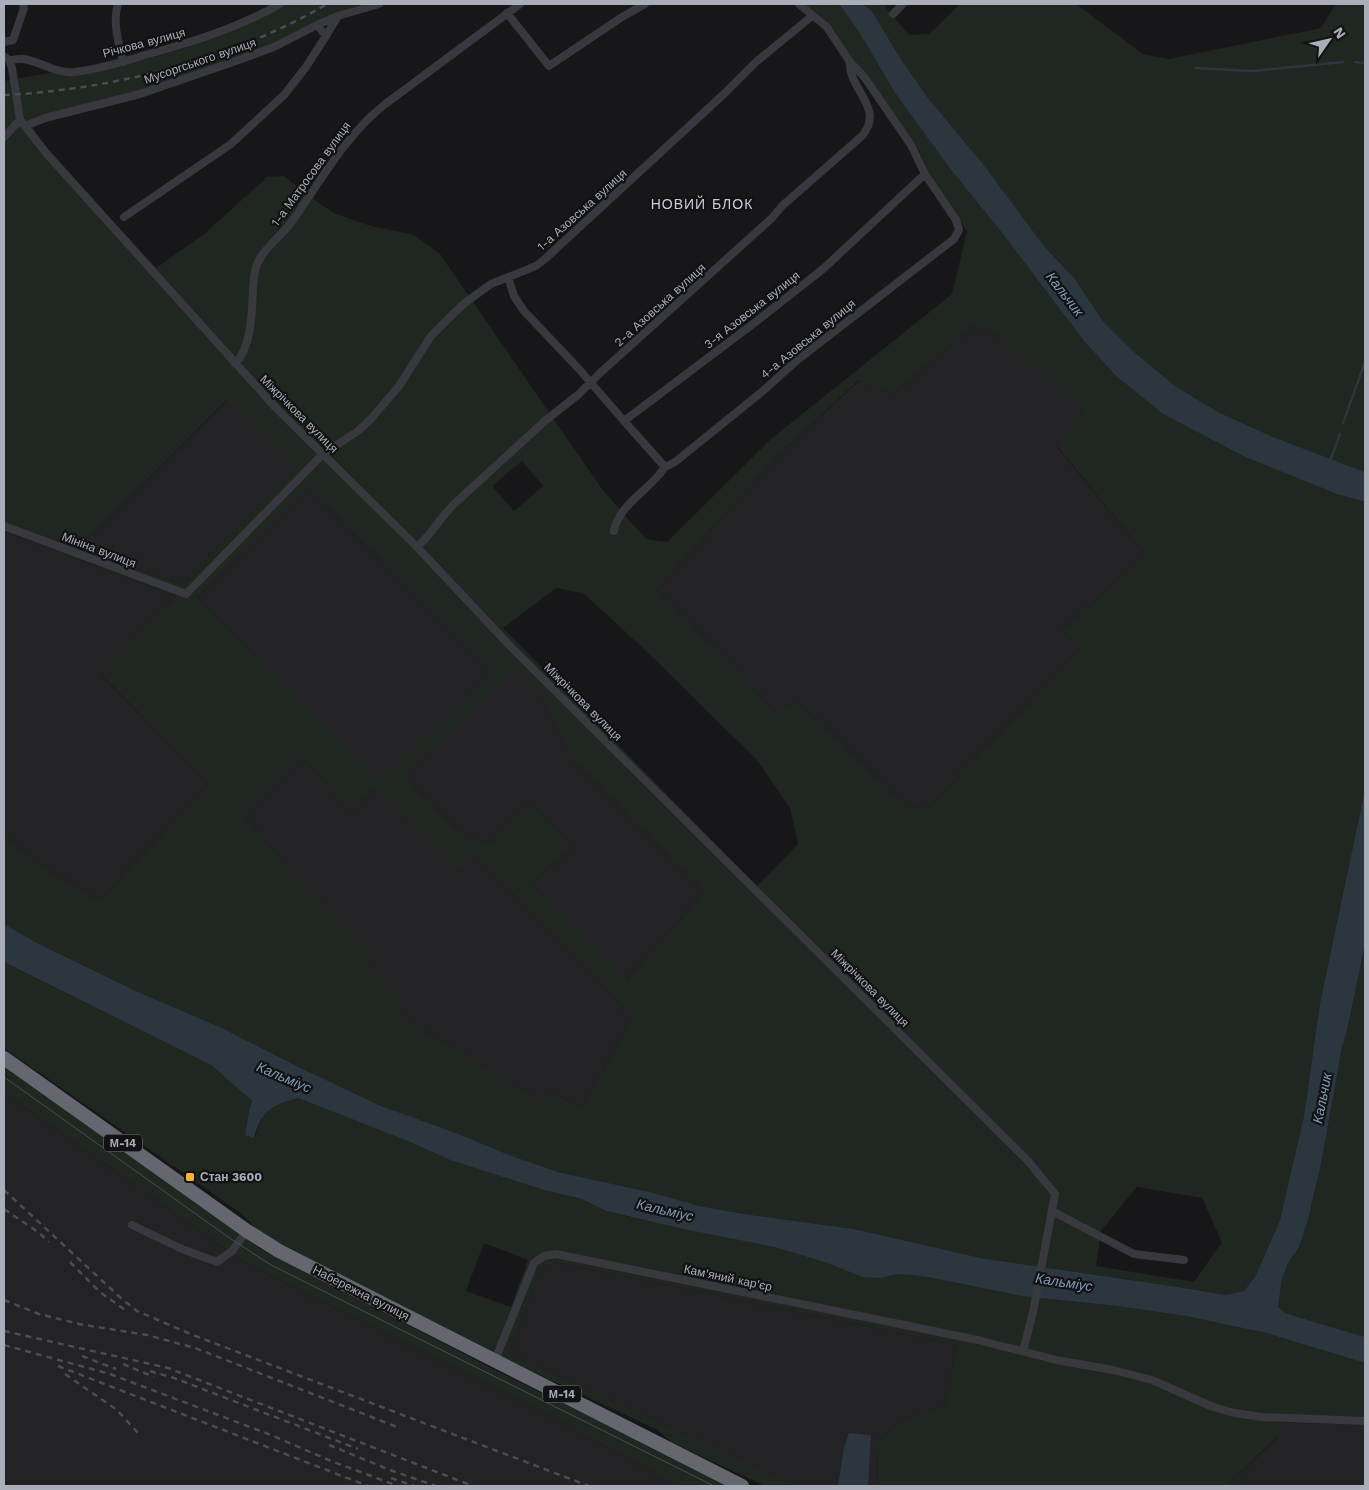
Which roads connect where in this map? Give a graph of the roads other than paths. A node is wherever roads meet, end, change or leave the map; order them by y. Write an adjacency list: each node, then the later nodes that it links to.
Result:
1 (24, 4): 15 (street)
2 (118, 4): 17 (street)
3 (280, 4): 17 (street, Річкова вулиця)
4 (379, 4): 11 (street, Мусоргського вулиця)
5 (520, 4): 9 (street, 1-а Матросова вулиця)
6 (645, 4): 9 (street)
7 (800, 4): 12 (street)
8 (903, 4): 10 (street)
9 (508, 13): 24 (street, 1-а Матросова вулиця)
10 (893, 14)
11 (338, 16): 13 (street, Мусоргського вулиця); 14 (street)
12 (812, 16): 18 (street); 23 (street, 1-а Азовська вулиця)
13 (317, 25): 14 (street); 19 (street, Мусоргського вулиця)
14 (326, 36): 22 (street)
15 (4, 42)
16 (6, 58): 17 (street, Річкова вулиця); 19 (street)
17 (123, 62)
18 (850, 62): 21 (street); 25 (street, 2-а Азовська вулиця)
19 (22, 123): 20 (street); 24 (street, Міжрічкова вулиця)
20 (4, 137)
21 (924, 174): 26 (street, 3-я Азовська вулиця); 28 (street, 4-а Азовська вулиця)
22 (124, 216)
23 (508, 277): 25 (street); 27 (street, 1-а Азовська вулиця)
24 (235, 364): 27 (street, Міжрічкова вулиця)
25 (590, 383): 26 (street); 31 (street, 2-а Азовська вулиця)
26 (624, 421): 28 (street)
27 (323, 454): 31 (street, Міжрічкова вулиця); 32 (street, 1-а Азовська вулиця)
28 (666, 467): 30 (street, 4-а Азовська вулиця)
29 (4, 526): 32 (street, Мініна вулиця)
30 (614, 531)
31 (416, 548): 34 (street, Міжрічкова вулиця)
32 (186, 594)
33 (4, 1058): 36 (highway, Набережна вулиця / М-14)
34 (1052, 1211): 37 (street); 38 (street, Міжрічкова вулиця)
35 (132, 1225): 36 (street)
36 (247, 1231): 39 (highway, Набережна вулиця / М-14)
37 (1184, 1260)
38 (1023, 1351): 39 (street, Кам'яний кар'єр); 40 (street, Кам'яний кар'єр)
39 (495, 1360): 41 (highway, Набережна вулиця / М-14)
40 (1365, 1421)
41 (742, 1486)

